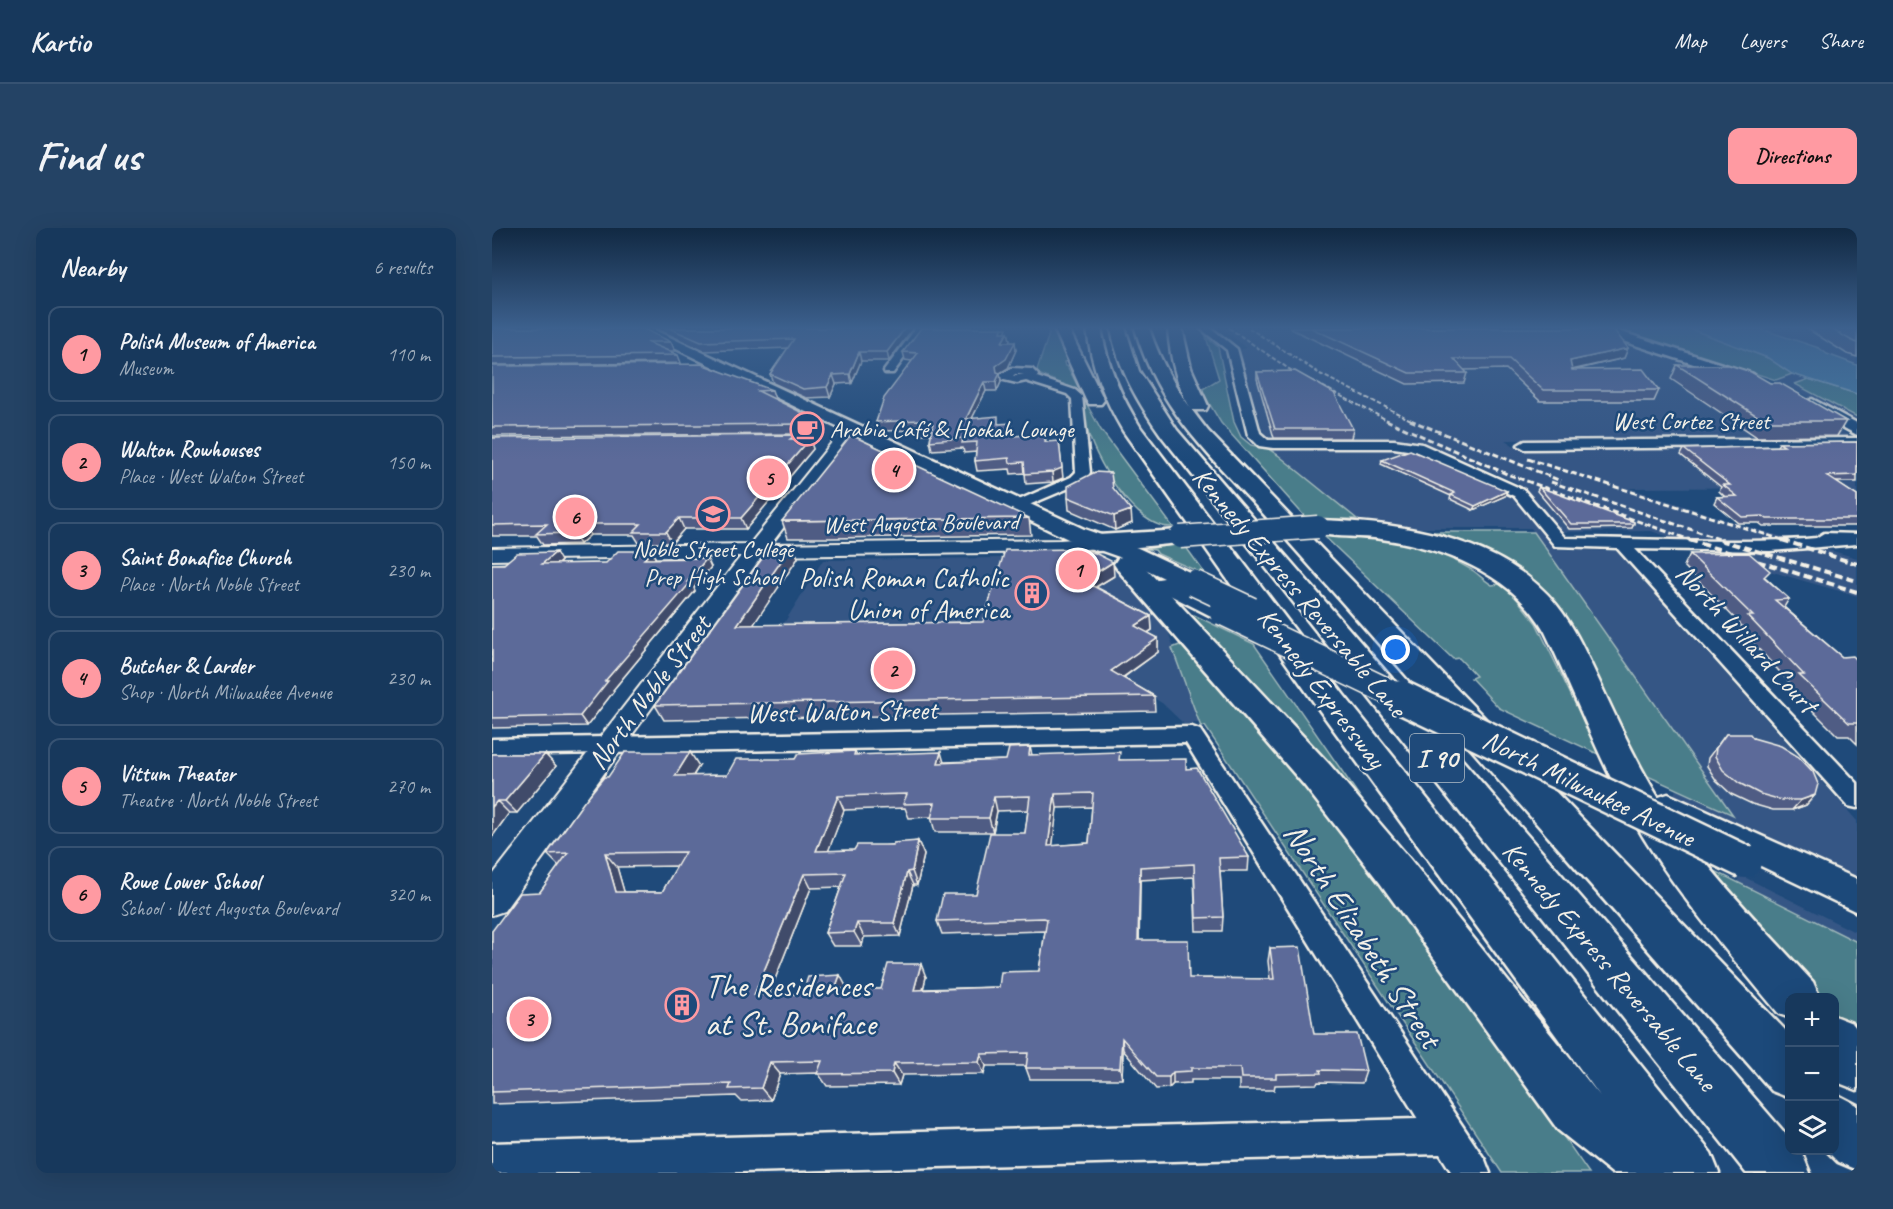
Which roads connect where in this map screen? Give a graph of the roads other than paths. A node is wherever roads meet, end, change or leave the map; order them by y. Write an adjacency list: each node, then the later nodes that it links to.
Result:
1 (732, 372): 13 (main road, North Milwaukee Avenue)
2 (1082, 372): 12 (highway)
3 (1103, 372): 12 (highway, Kennedy Expressway / I 90)
4 (1131, 372): 44 (highway, Kennedy Express Reversable Lane / I 90)
5 (1158, 372): 17 (highway, I 90)
6 (1183, 372): 17 (highway)
7 (1238, 372): 21 (street)
8 (1733, 372): 10 (main road)
9 (1029, 378): 18 (street)
10 (1758, 380)
11 (1796, 395): 14 (main road)
12 (1124, 417): 43 (highway, Kennedy Expressway / I 90)
13 (851, 428): 18 (main road, North Milwaukee Avenue); 22 (street, North Noble Street)
14 (1857, 430)
15 (1857, 442): 16 (street, West Cortez Street)
16 (1525, 445)
17 (1249, 487): 36 (highway, I 90)
18 (1017, 506): 25 (main road, North Milwaukee Avenue)
19 (1857, 539): 20 (street)
20 (1839, 540): 21 (street); 23 (street)
21 (1620, 542): 29 (street, North Willard Court)
22 (756, 550): 24 (street, West Augusta Boulevard); 25 (street, West Augusta Boulevard); 27 (street, North Noble Street)
23 (1857, 553)
24 (492, 554)
25 (1112, 554): 30 (main road, North Milwaukee Avenue, bridge); 32 (main road, North Milwaukee Avenue, bridge); 33 (highway, bridge); 42 (highway)
26 (1192, 735): 27 (street, West Walton Street); 38 (street, North Elizabeth Street)
27 (609, 745): 28 (street, West Walton Street); 31 (street, North Noble Street)
28 (492, 747)
29 (1857, 799)
30 (1857, 896)
31 (492, 901)
32 (1857, 916)
33 (1792, 993)
34 (1839, 1046): 35 (highway)
35 (1857, 1065)
36 (1785, 1068)
37 (1839, 1125): 39 (highway)
38 (1448, 1136): 40 (street); 41 (street, North Elizabeth Street)
39 (1857, 1143)
40 (492, 1161)
41 (1472, 1173)
42 (1657, 1173)
43 (1691, 1173)
44 (1782, 1173)

